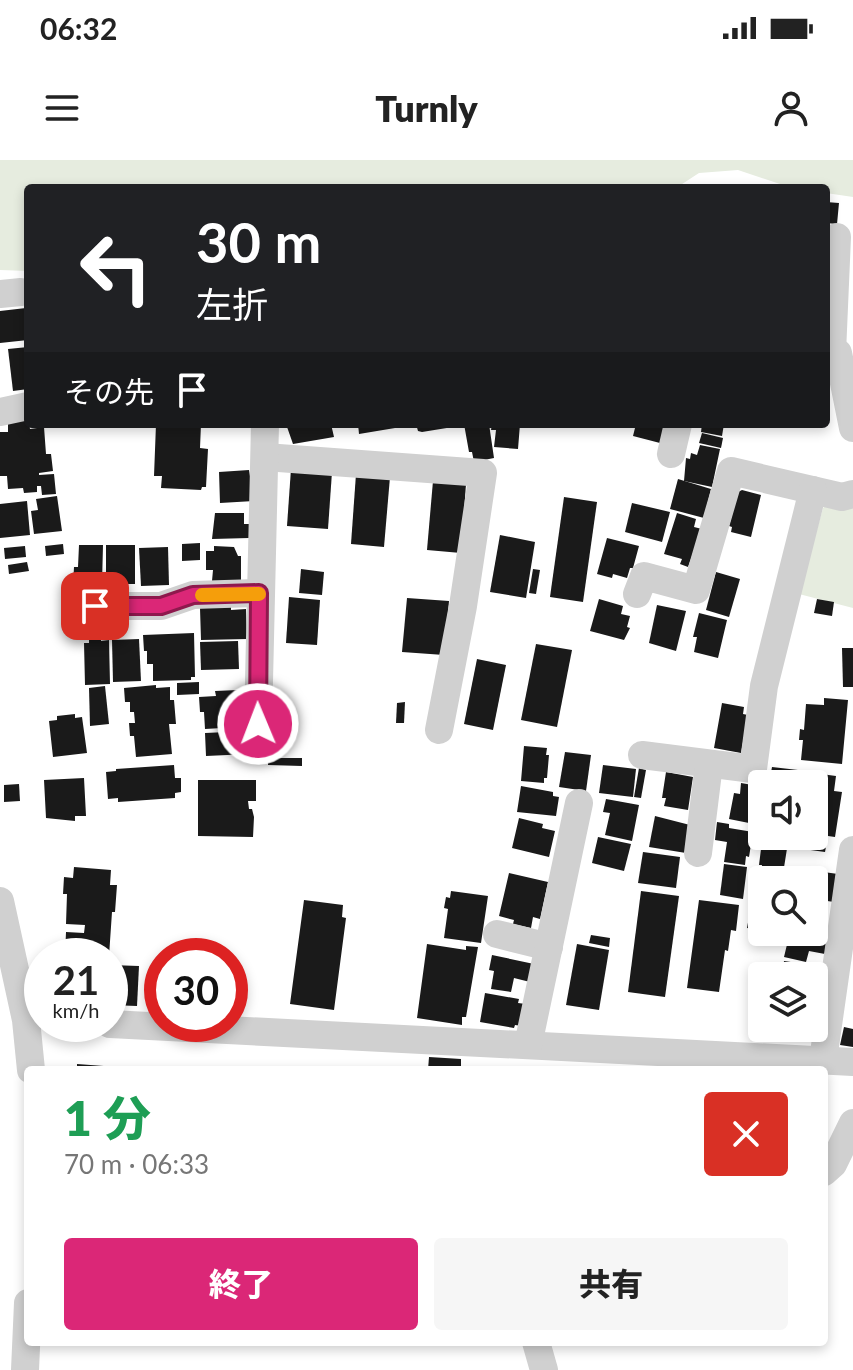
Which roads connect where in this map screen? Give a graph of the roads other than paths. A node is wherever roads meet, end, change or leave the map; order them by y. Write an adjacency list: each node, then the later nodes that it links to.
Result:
1 (837, 237): 2 (street)
2 (837, 352): 7 (street)
3 (24, 407): 4 (street)
4 (0, 412)
5 (265, 428): 9 (street)
6 (677, 428): 8 (street)
7 (853, 428)
8 (671, 454)
9 (265, 457): 13 (street); 16 (street)
10 (813, 490): 11 (street); 12 (street); 18 (street)
11 (853, 494)
12 (643, 576)
13 (259, 593): 14 (street); 15 (street)
14 (110, 613)
15 (258, 724)
16 (439, 730)
17 (642, 755): 18 (street)
18 (709, 764): 20 (street)
19 (579, 803): 24 (street)
20 (698, 853)
21 (853, 856): 28 (street)
22 (0, 901): 25 (street)
23 (497, 934): 24 (street)
24 (549, 947): 27 (street)
25 (23, 1020): 31 (street)
26 (128, 1025): 27 (street)
27 (528, 1045): 30 (street)
28 (823, 1060): 29 (street); 30 (street)
29 (853, 1062)
30 (732, 1063)
31 (30, 1066)
32 (853, 1123): 33 (street)
33 (828, 1168)
34 (26, 1346): 36 (street)
35 (537, 1346): 37 (street)
36 (25, 1370)
37 (544, 1370)

